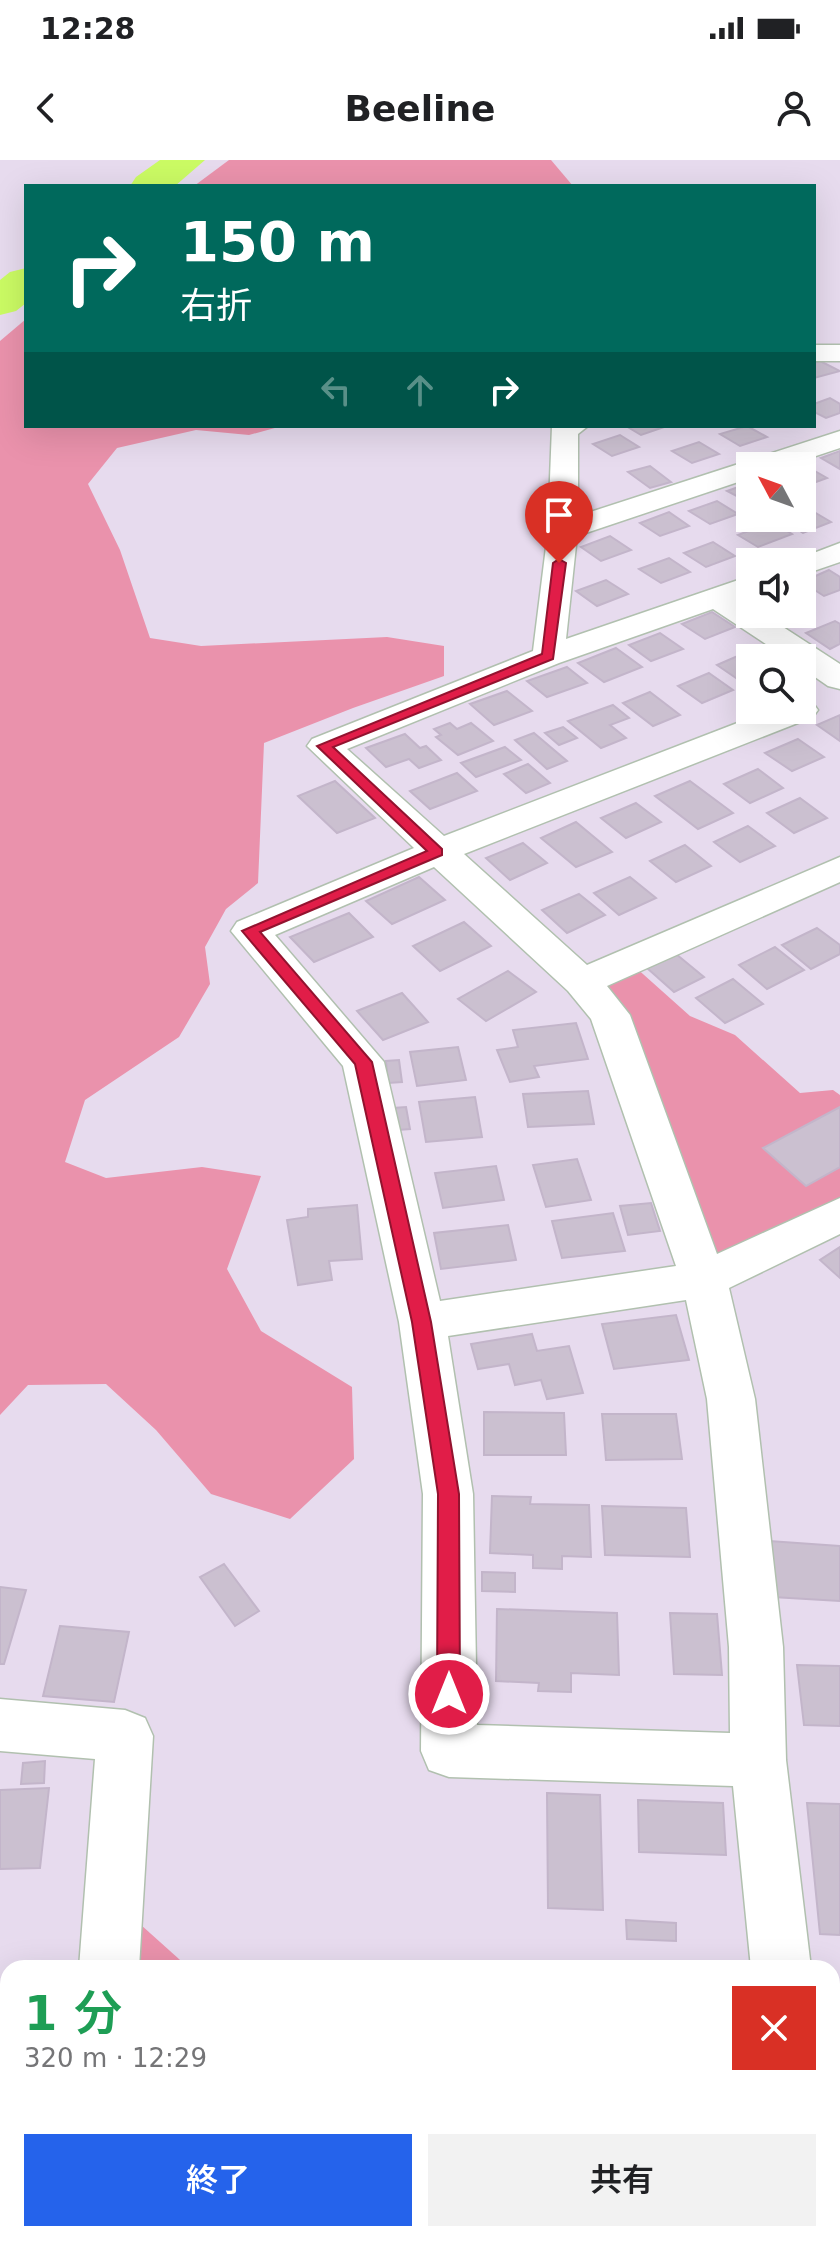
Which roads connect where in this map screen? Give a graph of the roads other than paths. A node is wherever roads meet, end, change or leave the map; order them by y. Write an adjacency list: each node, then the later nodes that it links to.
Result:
1 (816, 353): 2 (street)
2 (840, 353)
3 (567, 428): 7 (street)
4 (840, 439): 5 (street)
5 (801, 452)
6 (736, 474): 7 (street)
7 (563, 531): 12 (street)
8 (840, 552): 9 (street)
9 (816, 561)
10 (736, 590): 11 (street)
11 (716, 597): 12 (street); 13 (street)
12 (548, 656): 17 (street)
13 (840, 679)
14 (840, 695): 15 (street)
15 (816, 704)
16 (766, 724): 17 (street)
17 (437, 852): 19 (street); 22 (street)
18 (840, 868): 19 (street)
19 (582, 982): 21 (street)
20 (840, 1215): 21 (street)
21 (704, 1280): 22 (street); 24 (street)
22 (422, 1322): 24 (street)
23 (0, 1725): 25 (street)
24 (758, 1760): 26 (street)
25 (110, 1960)
26 (780, 1960)

